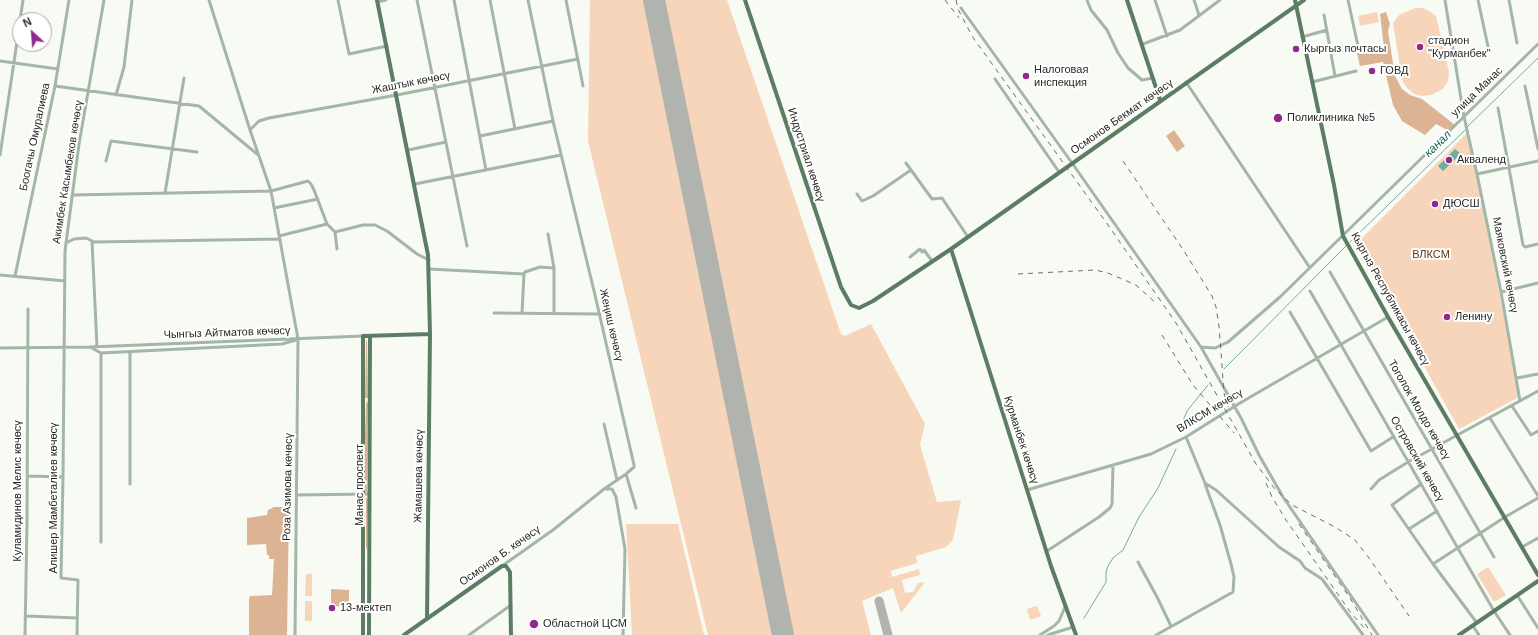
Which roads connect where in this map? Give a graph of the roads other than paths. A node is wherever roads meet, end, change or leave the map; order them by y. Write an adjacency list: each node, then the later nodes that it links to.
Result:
1 (23, 0): 28 (street)
2 (69, 0): 45 (street, Боогачы Омуралиева)
3 (104, 0): 59 (street, Акимбек Касымбеков көчөсү)
4 (132, 0): 60 (street)
5 (209, 0): 68 (street, Роза Азимова көчөсү)
6 (338, 0): 37 (street)
7 (386, 0): 25 (street)
8 (417, 0): 58 (street)
9 (454, 0): 52 (street)
10 (490, 0): 47 (street)
11 (528, 0): 44 (street, Жеңиш көчөсү)
12 (566, 0): 41 (street)
13 (745, 0): 121 (main road, Индустриал көчөсү)
14 (1087, 0): 51 (street)
15 (1127, 0): 35 (main road)
16 (1155, 0): 32 (street)
17 (1194, 0): 29 (street)
18 (1220, 0): 29 (street)
19 (1294, 0): 26 (main road, Кыргыз Республикасы көчөсү)
20 (1304, 0): 26 (main road, Осмонов Бекмат көчөсү)
21 (1348, 0): 38 (street)
22 (1445, 0): 65 (street)
23 (1478, 0): 40 (street)
24 (1509, 0): 34 (street)
25 (377, 1): 37 (main road, Жамашева көчөсү)
26 (1295, 6): 33 (main road, Кыргыз Республикасы көчөсү); 53 (main road, Осмонов Бекмат көчөсү)
27 (961, 8): 81 (street)
28 (21, 12)
29 (1199, 15): 32 (street)
30 (1324, 15): 31 (street)
31 (1327, 30): 33 (street); 48 (street)
32 (1167, 36): 35 (street)
33 (1302, 37): 54 (main road, Кыргыз Республикасы көчөсү)
34 (1518, 43)
35 (1143, 44): 51 (main road)
36 (1538, 44): 65 (street, улица Манас)
37 (387, 46): 61 (main road, Жамашева көчөсү)
38 (1358, 46)
39 (16, 52): 43 (street)
40 (1489, 52)
41 (578, 59): 44 (street, Жаштык көчөсү); 56 (street)
42 (0, 61): 43 (street)
43 (14, 63): 45 (street); 75 (street)
44 (542, 67): 47 (street, Жаштык көчөсү); 66 (street, Жеңиш көчөсү)
45 (58, 69): 55 (street, Боогачы Омуралиева)
46 (1356, 71): 48 (street)
47 (505, 74): 52 (street, Жаштык көчөсү); 67 (street)
48 (1334, 76): 54 (street)
49 (184, 78): 63 (street)
50 (995, 78): 85 (street)
51 (1153, 78): 62 (main road)
52 (470, 80): 58 (street, Жаштык көчөсү); 69 (street)
53 (1186, 82): 62 (main road, Осмонов Бекмат көчөсү); 111 (street)
54 (1312, 82): 98 (main road, Кыргыз Республикасы көчөсү)
55 (55, 86): 59 (street); 116 (street, Боогачы Омуралиева)
56 (584, 86)
57 (1525, 86): 72 (street)
58 (435, 88): 61 (street, Жаштык көчөсү); 70 (street)
59 (89, 91): 60 (street); 92 (street, Акимбек Касымбеков көчөсү)
60 (116, 95): 63 (street)
61 (397, 95): 68 (street, Жаштык көчөсү); 73 (main road, Жамашева көчөсү)
62 (1160, 100): 81 (main road, Осмонов Бекмат көчөсү)
63 (179, 104): 71 (street); 76 (street)
64 (1498, 108): 82 (street)
65 (1464, 117): 86 (street, Маяковский көчөсү); 98 (street, улица Манас)
66 (553, 121): 67 (street); 77 (street, Жеңиш көчөсү)
67 (515, 129): 69 (street)
68 (250, 130): 76 (street, Роза Азимова көчөсү)
69 (480, 136): 83 (street)
70 (446, 142): 73 (street); 87 (street)
71 (172, 148): 74 (street); 78 (street); 90 (street)
72 (1538, 149)
73 (408, 150): 88 (main road, Жамашева көчөсү)
74 (197, 152)
75 (0, 155)
76 (258, 155): 89 (street, Роза Азимова көчөсү)
77 (561, 155): 83 (street); 127 (street, Жеңиш көчөсү)
78 (106, 161)
79 (1538, 161): 82 (street)
80 (906, 163): 84 (street)
81 (1072, 163): 85 (main road, Осмонов Бекмат көчөсү); 137 (street)
82 (1509, 167): 86 (street); 103 (street)
83 (486, 170): 87 (street)
84 (911, 170): 91 (street); 99 (street)
85 (1059, 172): 99 (main road, Осмонов Бекмат көчөсү)
86 (1477, 174): 120 (street, Маяковский көчөсү)
87 (453, 177): 88 (street); 104 (street)
88 (415, 184): 108 (main road, Жамашева көчөсү)
89 (271, 191): 90 (street); 93 (street); 94 (street, Роза Азимова көчөсү)
90 (165, 193): 92 (street)
91 (857, 194)
92 (72, 195): 102 (street, Акимбек Касымбеков көчөсү)
93 (318, 199): 94 (street); 95 (street)
94 (274, 208): 100 (street, Роза Азимова көчөсү)
95 (327, 224): 96 (street); 100 (street)
96 (334, 232): 105 (street); 108 (street)
97 (548, 234): 110 (street)
98 (1343, 236): 111 (street, улица Манас); 128 (main road, Кыргыз Республикасы көчөсү)
99 (968, 237): 106 (main road, Осмонов Бекмат көчөсү)
100 (279, 238): 101 (street); 133 (street, Роза Азимова көчөсү)
101 (92, 241): 102 (street); 136 (street)
102 (66, 243): 117 (street, Акимбек Касымбеков көчөсү)
103 (1538, 244)
104 (467, 246)
105 (337, 249)
106 (951, 249): 109 (main road, Осмонов Бекмат көчөсү); 170 (main road, Курманбек көчөсү)
107 (910, 257): 109 (street)
108 (429, 260): 112 (main road, Жамашева көчөсү)
109 (932, 261): 121 (main road, Осмонов Бекмат көчөсү)
110 (554, 268): 114 (street); 126 (street)
111 (1310, 268): 137 (street, улица Манас)
112 (429, 269): 114 (street); 130 (main road, Жамашева көчөсү)
113 (1330, 272): 129 (street, Тоголок Молдо көчөсү)
114 (524, 274): 125 (street)
115 (0, 275): 116 (street)
116 (15, 276): 117 (street)
117 (65, 281): 140 (street, Акимбек Касымбеков көчөсү)
118 (1538, 283): 120 (street)
119 (1310, 291): 134 (street, Островский көчөсү)
120 (1501, 292): 145 (street, Маяковский көчөсү)
121 (859, 308)
122 (28, 309): 139 (street, Куламидинов Мелис көчөсү)
123 (1290, 312): 143 (street)
124 (494, 313): 125 (street)
125 (522, 314): 126 (street)
126 (554, 314): 127 (street)
127 (600, 314): 161 (street, Жеңиш көчөсү)
128 (1388, 317): 129 (street, ВЛКСМ көчөсү); 155 (main road, Кыргыз Республикасы көчөсү)
129 (1364, 331): 134 (street, ВЛКСМ көчөсү); 158 (street, Тоголок Молдо көчөсү)
130 (430, 334): 132 (main road); 201 (main road, Жамашева көчөсү)
131 (363, 336): 132 (main road); 133 (street); 147 (main road)
132 (370, 336): 148 (main road, Манас проспект)
133 (298, 339): 136 (street, Чынгыз Айтматов көчөсү); 141 (street, Чынгыз Айтматов көчөсү); 173 (street, Роза Азимова көчөсү)
134 (1341, 345): 143 (street, ВЛКСМ көчөсү); 157 (street, Островский көчөсү)
135 (90, 347): 136 (street, Чынгыз Айтматов көчөсү); 140 (street, Чынгыз Айтматов көчөсү); 142 (street)
136 (97, 347)
137 (1201, 347): 150 (street)
138 (0, 348): 139 (street, Чынгыз Айтматов көчөсү)
139 (28, 348): 140 (street, Чынгыз Айтматов көчөсү); 162 (street, Куламидинов Мелис көчөсү)
140 (65, 348): 163 (street, Алишер Мамбеталиев көчөсү)
141 (130, 352): 142 (street, Чынгыз Айтматов көчөсү); 166 (street)
142 (101, 353): 181 (street)
143 (1317, 358): 150 (street, ВЛКСМ көчөсү); 157 (street)
144 (1538, 374): 145 (street)
145 (1517, 378): 149 (street, Маяковский көчөсү)
146 (1538, 391): 149 (street)
147 (363, 400): 148 (street); 171 (main road)
148 (370, 400): 172 (main road, Манас проспект)
149 (1520, 401): 151 (street)
150 (1235, 406): 156 (street, ВЛКСМ көчөсү); 223 (street)
151 (1512, 406): 152 (street); 154 (street)
152 (1490, 418): 155 (street); 174 (street)
153 (604, 424): 164 (street)
154 (1538, 431)
155 (1458, 435): 158 (street); 177 (main road, Кыргыз Республикасы көчөсү)
156 (1186, 437): 160 (street, ВЛКСМ көчөсү); 165 (street)
157 (1393, 437): 159 (street, Островский көчөсү)
158 (1431, 449): 159 (street); 179 (street, Тоголок Молдо көчөсү)
159 (1408, 462): 167 (street, Островский көчөсү); 169 (street)
160 (1113, 465): 170 (street, ВЛКСМ көчөсү); 186 (street)
161 (626, 474): 164 (street); 175 (street)
162 (28, 476): 163 (street); 199 (street, Куламидинов Мелис көчөсү)
163 (63, 477): 200 (street, Алишер Мамбеталиев көчөсү)
164 (617, 480): 168 (street)
165 (1205, 483): 205 (street); 209 (street)
166 (130, 484)
167 (1421, 484): 176 (street, Островский көчөсү); 178 (street)
168 (604, 489): 190 (street, Осмонов Б. көчөсү); 218 (street)
169 (1371, 489)
170 (1027, 490): 186 (main road, Курманбек көчөсү)
171 (362, 494): 172 (street); 173 (street); 184 (main road)
172 (369, 494): 185 (main road, Манас проспект)
173 (296, 495): 212 (street, Роза Азимова көчөсү)
174 (1538, 497): 177 (street)
175 (636, 508)
176 (1437, 511): 178 (street); 182 (street, Островский көчөсү)
177 (1505, 517): 179 (street); 183 (main road, Кыргыз Республикасы көчөсү)
178 (1409, 529): 189 (street)
179 (1479, 533): 182 (street); 187 (street, Тоголок Молдо көчөсү)
180 (1538, 538): 183 (street)
181 (101, 542)
182 (1457, 547): 189 (street); 198 (street, Островский көчөсү)
183 (1522, 547): 191 (main road, Кыргыз Республикасы көчөсү)
184 (363, 551): 185 (main road); 194 (main road)
185 (369, 551): 195 (main road, Манас проспект)
186 (1047, 551): 197 (main road, Курманбек көчөсү)
187 (1494, 557)
188 (1138, 562): 205 (street)
189 (1433, 564): 204 (street)
190 (502, 566): 196 (main road); 201 (main road, Осмонов Б. көчөсү)
191 (1538, 575)
192 (1538, 581): 193 (main road)
193 (1517, 595): 198 (main road); 208 (street)
194 (363, 598): 195 (main road); 202 (main road)
195 (369, 598): 203 (main road, Манас проспект)
196 (511, 605): 216 (street); 217 (main road)
197 (1065, 607): 207 (main road, Курманбек көчөсү); 219 (street)
198 (1494, 611): 204 (main road); 226 (street, Островский көчөсү)
199 (26, 616): 200 (street); 210 (street, Куламидинов Мелис көчөсү)
200 (77, 618): 211 (street, Алишер Мамбеталиев көчөсү)
201 (427, 619): 215 (main road, Осмонов Б. көчөсү)
202 (363, 622): 203 (main road); 213 (main road)
203 (369, 622): 214 (main road, Манас проспект)
204 (1477, 623): 206 (main road)
205 (1171, 626): 222 (street)
206 (1472, 626): 224 (main road); 225 (street)
207 (1073, 627): 220 (street); 221 (main road, Курманбек көчөсү)
208 (1538, 628)
209 (1361, 634)
210 (25, 635)
211 (77, 635)
212 (295, 635)
213 (363, 635)
214 (369, 635)
215 (404, 635)
216 (469, 635)
217 (511, 635)
218 (623, 635)
219 (1040, 635)
220 (1048, 635)
221 (1076, 635)
222 (1156, 635)
223 (1378, 635)
224 (1459, 635)
225 (1479, 635)
226 (1510, 635)

